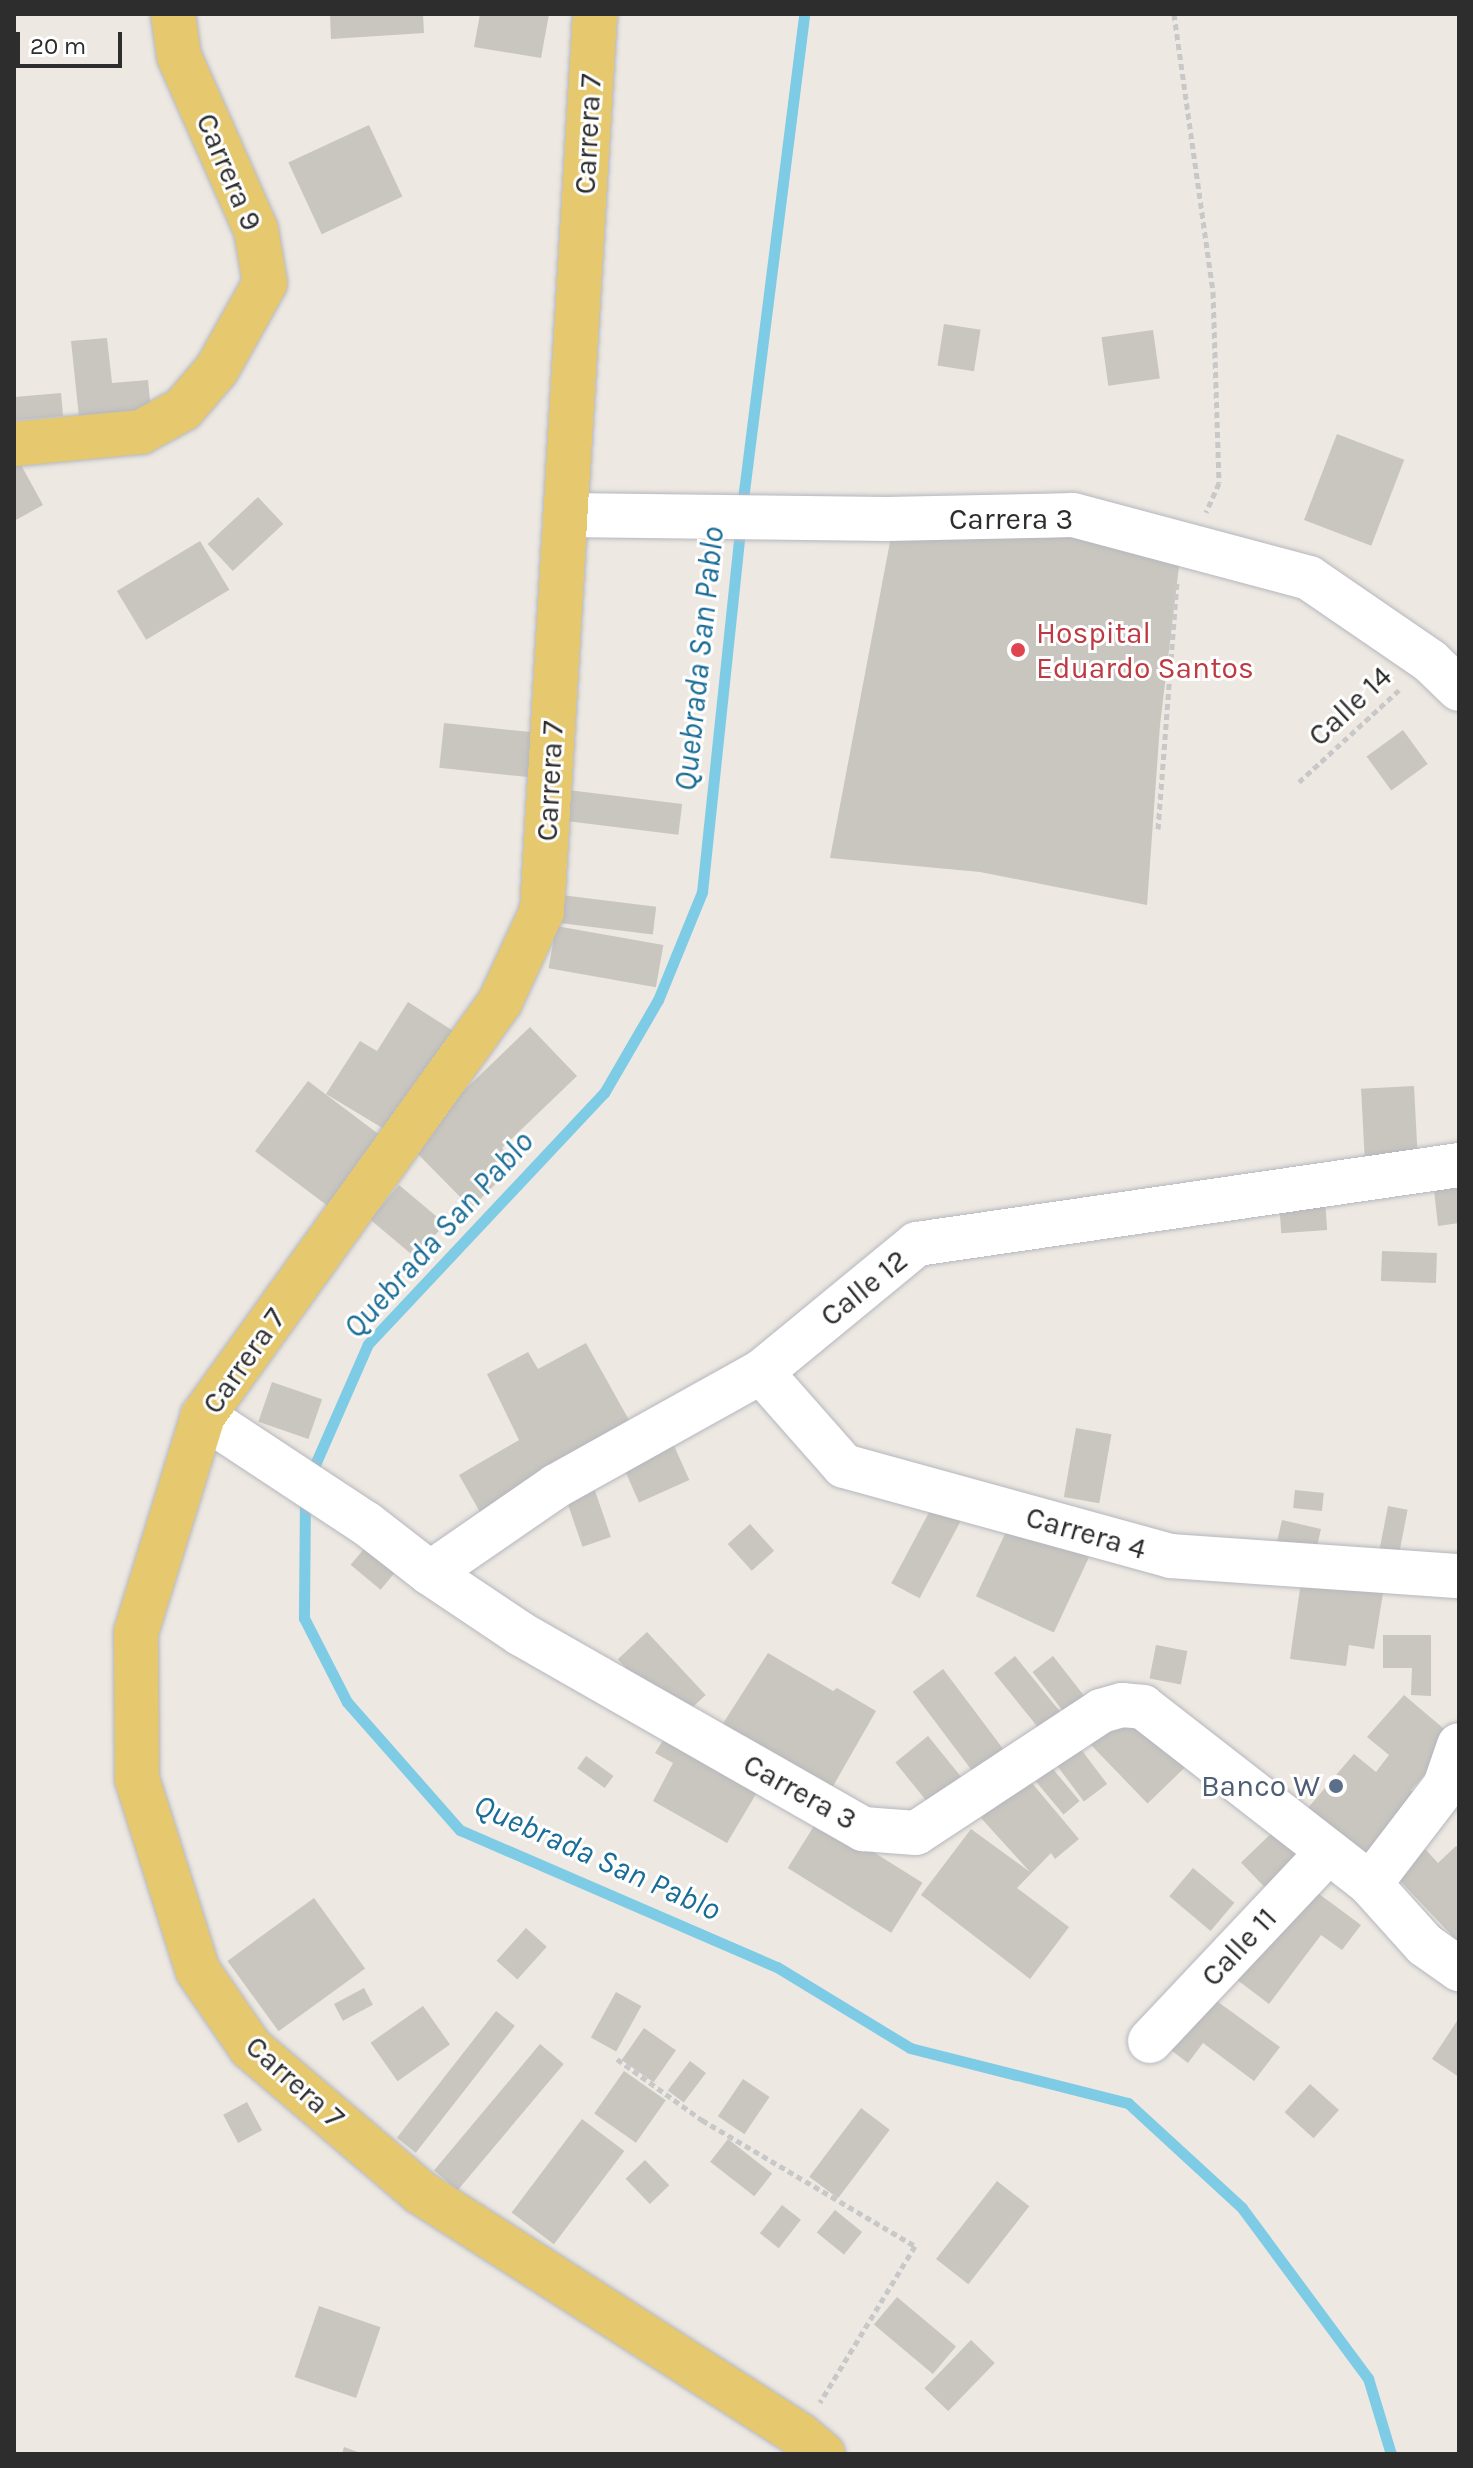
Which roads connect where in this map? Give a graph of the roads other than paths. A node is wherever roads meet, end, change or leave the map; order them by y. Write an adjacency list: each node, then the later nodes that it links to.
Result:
1 (173, 14): 3 (main road, Carrera 9)
2 (595, 14): 4 (main road, Carrera 7)
3 (14, 444)
4 (566, 515): 5 (street, Carrera 3); 8 (main road, Carrera 7)
5 (1444, 675)
6 (1459, 1165): 7 (street, Calle 12)
7 (761, 1372): 9 (street, Calle 12); 10 (street, Carrera 4)
8 (203, 1416): 9 (street, Carrera 3); 17 (main road, Carrera 7)
9 (430, 1573): 13 (street, Carrera 3)
10 (1459, 1576)
11 (1459, 1745): 12 (street)
12 (1452, 1790): 14 (street)
13 (1328, 1852): 14 (street, Carrera 3); 16 (street, Calle 11)
14 (1370, 1884): 15 (street, Carrera 3)
15 (1459, 1969)
16 (1150, 2041)
17 (812, 2445)

